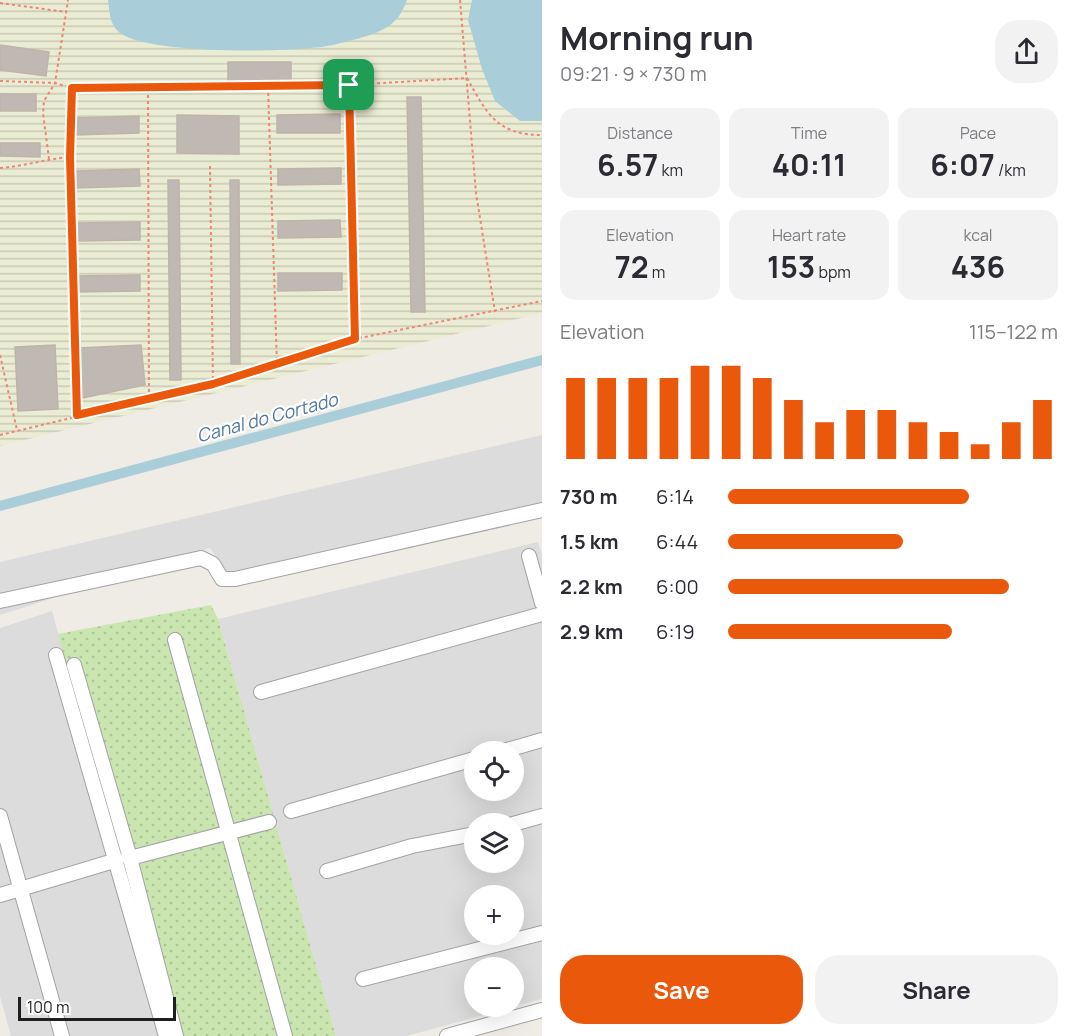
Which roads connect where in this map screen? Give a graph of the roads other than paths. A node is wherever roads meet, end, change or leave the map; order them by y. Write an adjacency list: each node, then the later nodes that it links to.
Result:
1 (542, 510): 3 (street)
2 (529, 556): 4 (street)
3 (0, 601)
4 (542, 603)
5 (542, 614): 9 (street)
6 (176, 640): 18 (street)
7 (56, 655): 20 (street)
8 (74, 664): 20 (street)
9 (261, 692)
10 (542, 740): 11 (street)
11 (524, 745)
12 (464, 762): 13 (street)
13 (291, 811)
14 (0, 816): 22 (street)
15 (542, 816): 16 (street)
16 (524, 821)
17 (269, 822): 18 (street)
18 (230, 833): 20 (street); 30 (street)
19 (464, 836): 21 (street)
20 (123, 859): 22 (street); 28 (street); 29 (street)
21 (327, 872)
22 (21, 889): 23 (street); 27 (street)
23 (0, 895)
24 (542, 933): 25 (street)
25 (363, 979)
26 (542, 1010): 31 (street)
27 (62, 1036)
28 (166, 1036)
29 (176, 1036)
30 (285, 1036)
31 (447, 1036)

